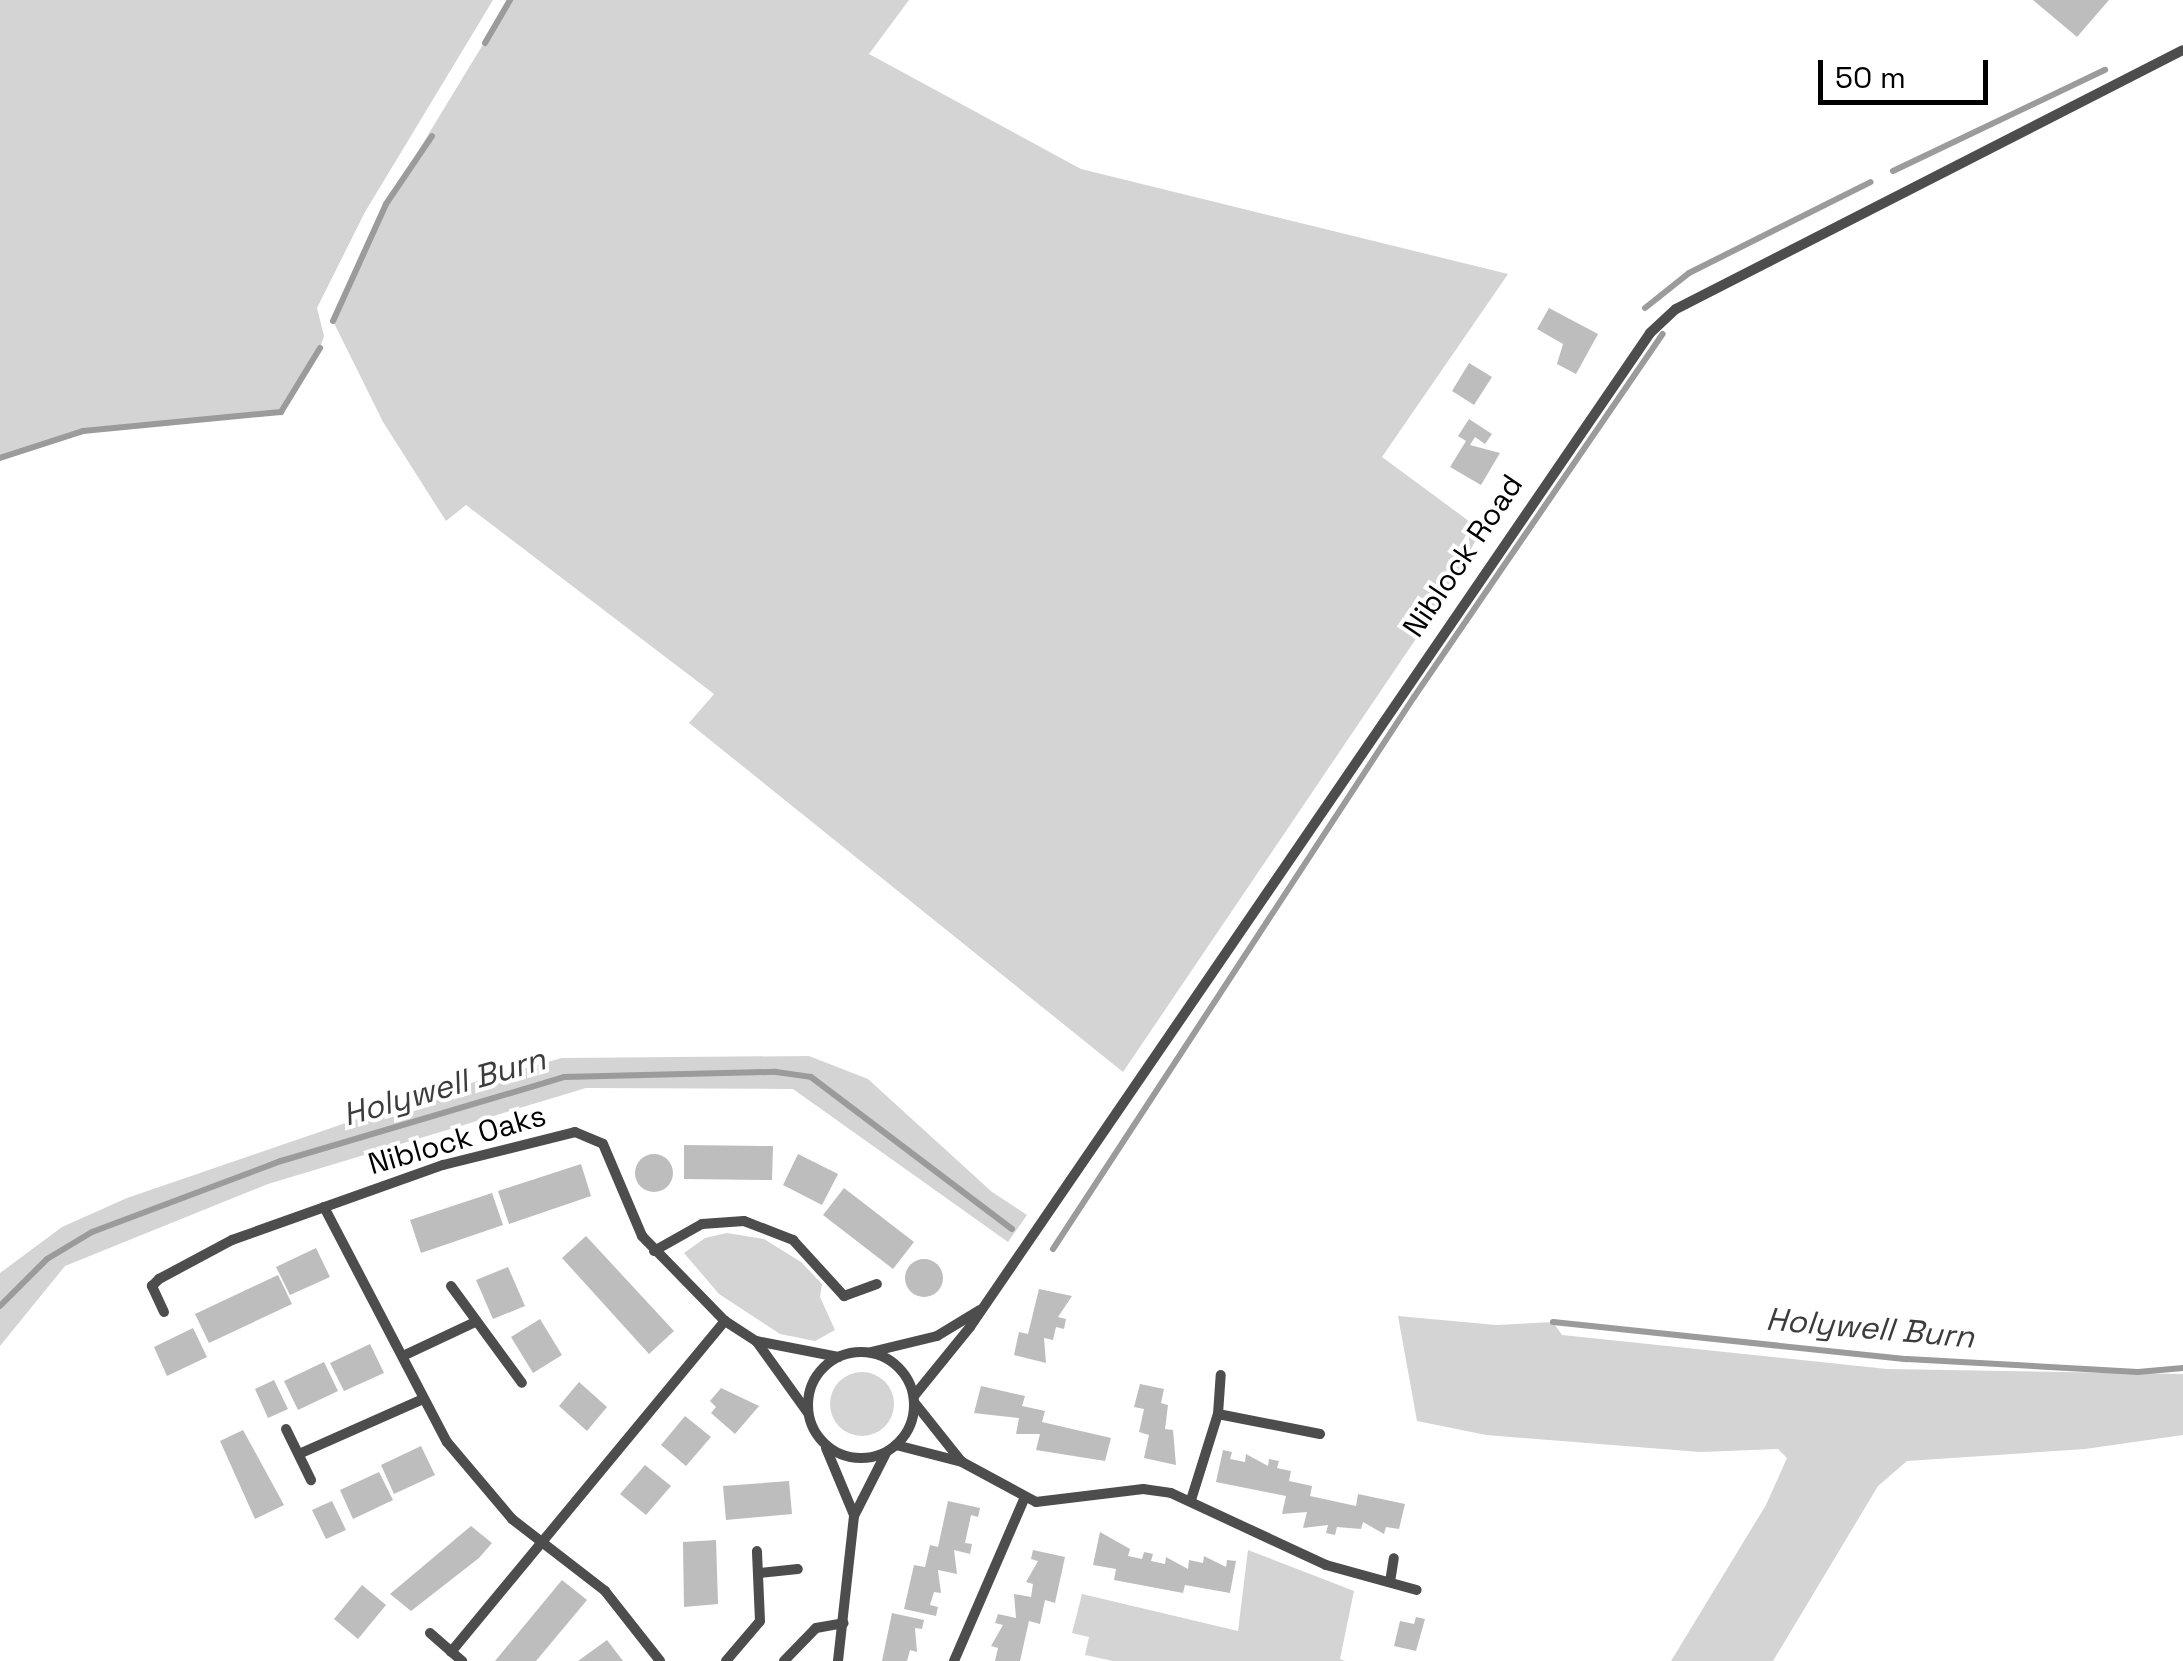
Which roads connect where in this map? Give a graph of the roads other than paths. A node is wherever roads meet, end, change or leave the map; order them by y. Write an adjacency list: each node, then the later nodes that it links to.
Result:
1 (2183, 50): 6 (street, Niblock Road)
2 (324, 1206): 3 (street, Niblock Oaks); 7 (street, Niblock Oaks); 12 (street)
3 (654, 1251): 4 (street); 8 (street, Niblock Oaks)
4 (878, 1284)
5 (452, 1286): 9 (street)
6 (981, 1310): 11 (street, Niblock Road); 16 (street, Niblock Road)
7 (164, 1312)
8 (725, 1321): 10 (street, Niblock Oaks); 31 (street)
9 (475, 1322): 12 (street); 15 (street)
10 (756, 1341): 13 (street, Niblock Oaks); 18 (street, Niblock Oaks)
11 (871, 1352): 13 (street); 16 (street)
12 (405, 1355): 17 (street)
13 (838, 1357): 18 (street)
14 (1221, 1375): 19 (street)
15 (522, 1383)
16 (914, 1399): 23 (street); 26 (street)
17 (422, 1400): 25 (street); 31 (street)
18 (808, 1414): 22 (street)
19 (1218, 1414): 21 (street); 29 (street)
20 (286, 1429): 25 (street)
21 (1320, 1434)
22 (824, 1443): 24 (street); 30 (street)
23 (896, 1445): 24 (street); 26 (street)
24 (886, 1452): 30 (street)
25 (298, 1454): 27 (street)
26 (962, 1462): 28 (street)
27 (311, 1480)
28 (1024, 1499): 29 (street); 46 (street)
29 (1191, 1500): 36 (street)
30 (854, 1516): 38 (street)
31 (541, 1541): 40 (street); 42 (street)
32 (757, 1552): 35 (street)
33 (1394, 1558): 36 (street)
34 (798, 1570): 35 (street)
35 (760, 1574): 43 (street)
36 (1390, 1582): 37 (street)
37 (1416, 1590)
38 (844, 1623): 44 (street); 45 (street)
39 (430, 1633): 40 (street)
40 (451, 1652): 41 (street)
41 (462, 1661)
42 (660, 1661)
43 (726, 1661)
44 (784, 1661)
45 (838, 1661)
46 (954, 1661)

